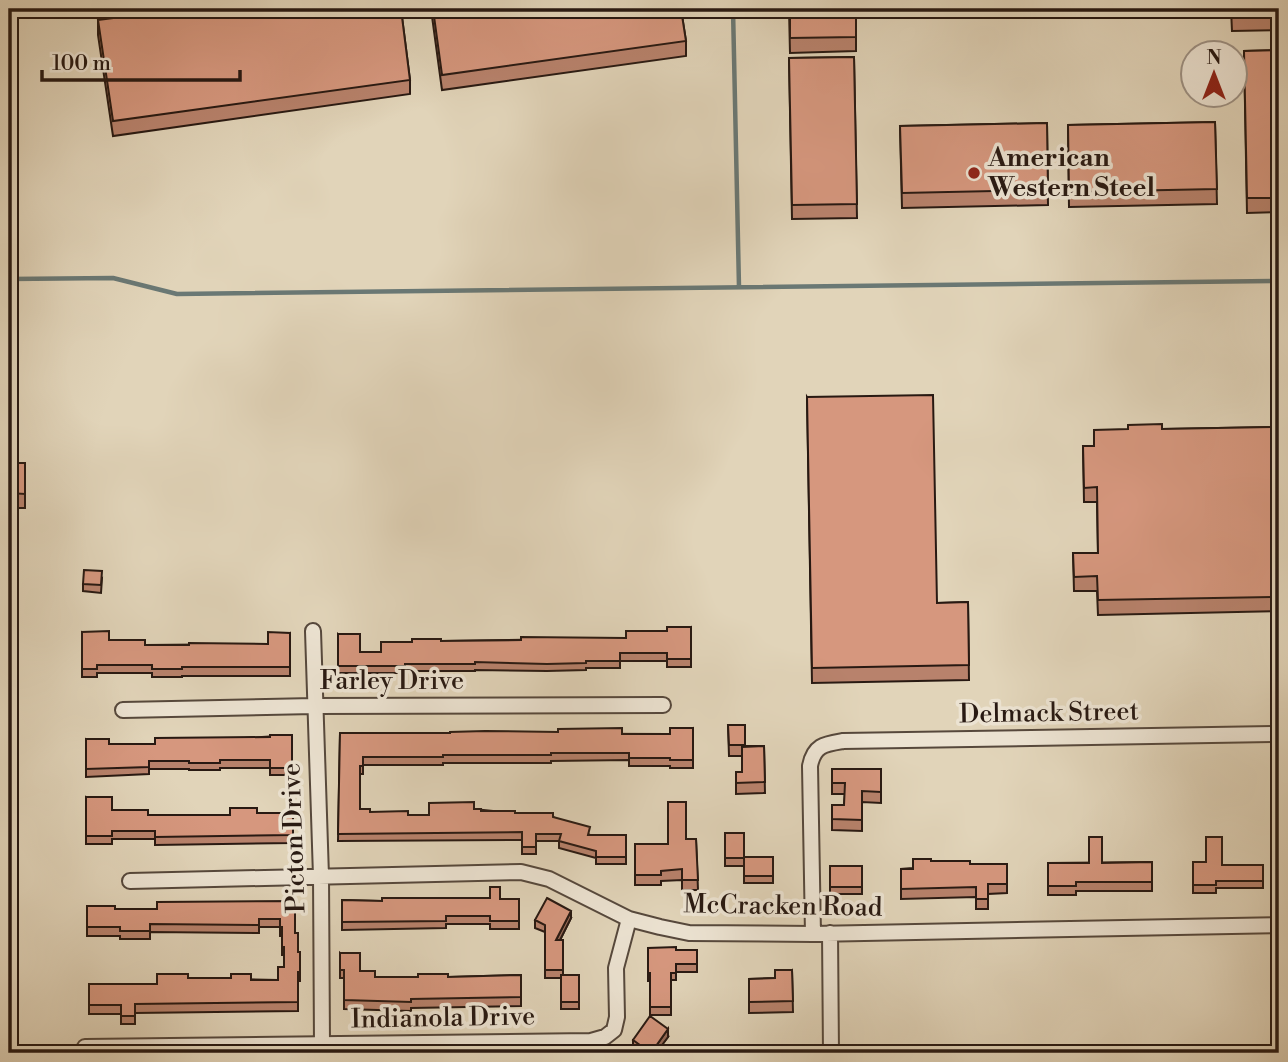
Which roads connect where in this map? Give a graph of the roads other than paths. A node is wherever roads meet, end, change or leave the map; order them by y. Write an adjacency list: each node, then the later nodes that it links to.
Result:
1 (313, 631): 3 (street, Picton Drive)
2 (663, 705): 3 (street, Farley Drive)
3 (314, 706): 4 (street, Farley Drive); 6 (street, Picton Drive)
4 (123, 710)
5 (1279, 734): 11 (street, Delmack Street)
6 (321, 876): 7 (street, McCracken Road); 8 (street, McCracken Road); 12 (street, Picton Drive)
7 (130, 881)
8 (629, 919): 11 (street, McCracken Road); 14 (street, Indianola Drive)
9 (1279, 925): 10 (street, McCracken Road)
10 (830, 933): 11 (street, McCracken Road); 15 (street)
11 (813, 934)
12 (321, 1044): 13 (street, Indianola Drive); 14 (street, Indianola Drive)
13 (85, 1047)
14 (467, 1048)
15 (831, 1053)

